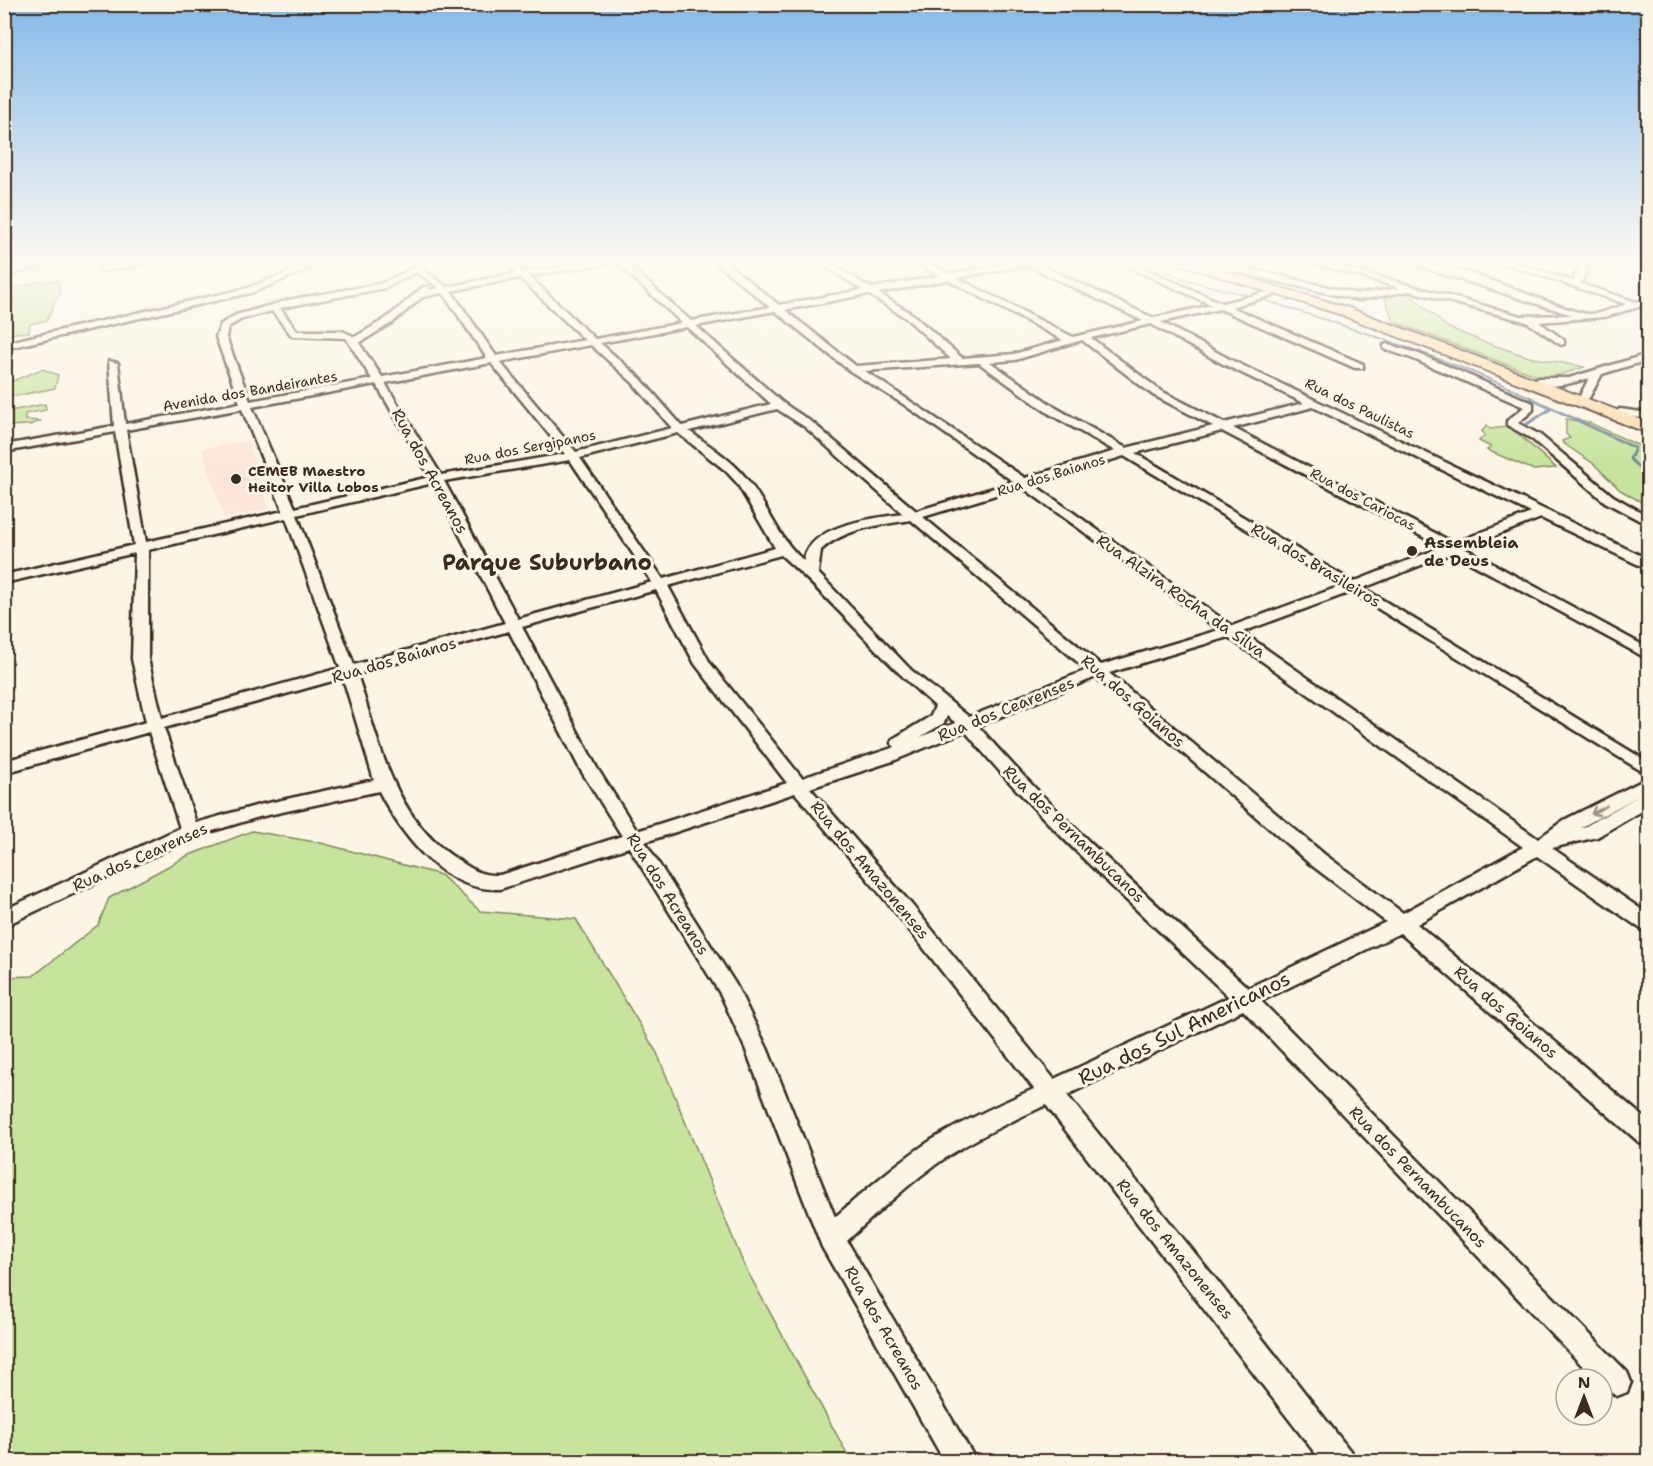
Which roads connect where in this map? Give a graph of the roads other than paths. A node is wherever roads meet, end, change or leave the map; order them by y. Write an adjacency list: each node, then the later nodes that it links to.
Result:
1 (76, 330): 23 (street)
2 (223, 330): 40 (street)
3 (290, 330): 20 (street)
4 (373, 330): 20 (street)
5 (471, 330): 26 (street, Rua dos Amazonenses)
6 (580, 330): 21 (street, Rua dos Pernambucanos)
7 (653, 330): 21 (street, Avenida dos Bandeirantes)
8 (694, 330): 39 (street, Rua dos Goianos)
9 (805, 330): 31 (street, Rua Alzira Rocha da Silva)
10 (927, 330): 27 (street)
11 (1052, 330): 19 (street)
12 (1112, 330): 18 (street)
13 (1170, 330): 38 (street, Rua dos Paulistas)
14 (1278, 330): 30 (street)
15 (1394, 330): 46 (highway)
16 (1405, 330): 35 (highway)
17 (1545, 330): 22 (street)
18 (1083, 337): 19 (street); 45 (street, Rua dos Cariocas)
19 (1071, 340): 28 (street)
20 (355, 341): 34 (street, Rua dos Acreanos)
21 (592, 342): 26 (street, Avenida dos Bandeirantes); 47 (street, Rua dos Pernambucanos)
22 (1561, 342)
23 (4, 346)
24 (1387, 347): 58 (street)
25 (1648, 357): 32 (street)
26 (493, 359): 34 (street, Avenida dos Bandeirantes); 52 (street, Rua dos Amazonenses)
27 (959, 361): 28 (street); 31 (street)
28 (983, 361): 50 (street, Rua dos Brasileiros)
29 (113, 363): 44 (street)
30 (1359, 366)
31 (854, 369): 54 (street, Rua Alzira Rocha da Silva)
32 (1598, 372): 33 (street); 36 (street)
33 (1576, 379): 35 (street); 36 (street)
34 (379, 381): 40 (street, Avenida dos Bandeirantes); 53 (street, Rua dos Acreanos)
35 (1537, 381): 37 (highway)
36 (1591, 384): 37 (street)
37 (1584, 398): 41 (highway)
38 (1316, 403): 45 (street, Rua dos Baianos); 56 (street, Rua dos Paulistas)
39 (780, 405): 47 (street, Rua dos Sergipanos); 57 (street, Rua dos Goianos)
40 (247, 406): 44 (street, Avenida dos Bandeirantes); 55 (street)
41 (1620, 412): 42 (street); 43 (highway)
42 (1648, 416)
43 (1648, 423)
44 (120, 427): 48 (street, Avenida dos Bandeirantes); 59 (street)
45 (1222, 427): 50 (street, Rua dos Baianos); 60 (street, Rua dos Cariocas)
46 (1648, 428)
47 (678, 429): 52 (street, Rua dos Sergipanos); 61 (street, Rua dos Pernambucanos)
48 (27, 444): 49 (street, Avenida dos Bandeirantes); 51 (street)
49 (4, 448)
50 (1125, 452): 54 (street, Rua dos Baianos); 66 (street, Rua dos Brasileiros)
51 (4, 453)
52 (573, 456): 53 (street, Rua dos Sergipanos); 65 (street, Rua dos Amazonenses)
53 (437, 479): 55 (street, Rua dos Sergipanos); 67 (street, Rua dos Acreanos)
54 (1024, 483): 57 (street, Rua dos Baianos); 68 (street, Rua Alzira Rocha da Silva)
55 (291, 512): 59 (street, Rua dos Sergipanos); 71 (street)
56 (1542, 513): 60 (street, Rua dos Cearenses); 62 (street, Rua dos Paulistas)
57 (914, 516): 63 (street, Rua dos Baianos); 70 (street, Rua dos Goianos)
58 (1648, 521)
59 (140, 547): 64 (street, Rua dos Sergipanos); 73 (street)
60 (1454, 548): 66 (street, Rua dos Cearenses); 69 (street, Rua dos Cariocas)
61 (783, 550): 63 (street, Rua dos Pernambucanos); 65 (street, Rua dos Baianos)
62 (1648, 564)
63 (812, 574): 72 (street, Rua dos Pernambucanos)
64 (4, 579)
65 (659, 583): 67 (street, Rua dos Baianos); 78 (street, Rua dos Amazonenses)
66 (1353, 587): 68 (street, Rua dos Cearenses); 79 (street, Rua dos Brasileiros)
67 (513, 627): 71 (street, Rua dos Baianos); 81 (street, Rua dos Acreanos)
68 (1231, 631): 70 (street, Rua dos Cearenses); 82 (street, Rua Alzira Rocha da Silva)
69 (1648, 654)
70 (1098, 671): 74 (street, Rua dos Cearenses); 84 (street, Rua dos Goianos)
71 (349, 673): 73 (street, Rua dos Baianos); 77 (street)
72 (944, 703): 74 (street, Rua dos Pernambucanos); 75 (street)
73 (156, 724): 76 (street, Rua dos Baianos); 80 (street)
74 (968, 724): 75 (street, Rua dos Cearenses); 86 (street, Rua dos Pernambucanos)
75 (887, 757): 78 (street, Rua dos Cearenses)
76 (4, 767)
77 (384, 784): 80 (street, Rua dos Cearenses); 81 (street, Rua dos Cearenses)
78 (800, 784): 81 (street, Rua dos Cearenses); 87 (street, Rua dos Amazonenses)
79 (1648, 785): 82 (street, Rua dos Sul Americanos)
80 (190, 831): 83 (street, Rua dos Cearenses)
81 (634, 838): 89 (street, Rua dos Acreanos)
82 (1544, 844): 84 (street, Rua dos Sul Americanos); 85 (street, Rua Alzira Rocha da Silva)
83 (4, 919)
84 (1402, 923): 86 (street, Rua dos Sul Americanos); 88 (street, Rua dos Goianos)
85 (1648, 924)
86 (1244, 998): 87 (street, Rua dos Sul Americanos); 90 (street, Rua dos Pernambucanos)
87 (1050, 1094): 89 (street, Rua dos Sul Americanos); 92 (street, Rua dos Amazonenses)
88 (1648, 1136)
89 (831, 1238): 91 (street, Rua dos Acreanos)
90 (1617, 1382)
91 (959, 1457)
92 (1341, 1461)

